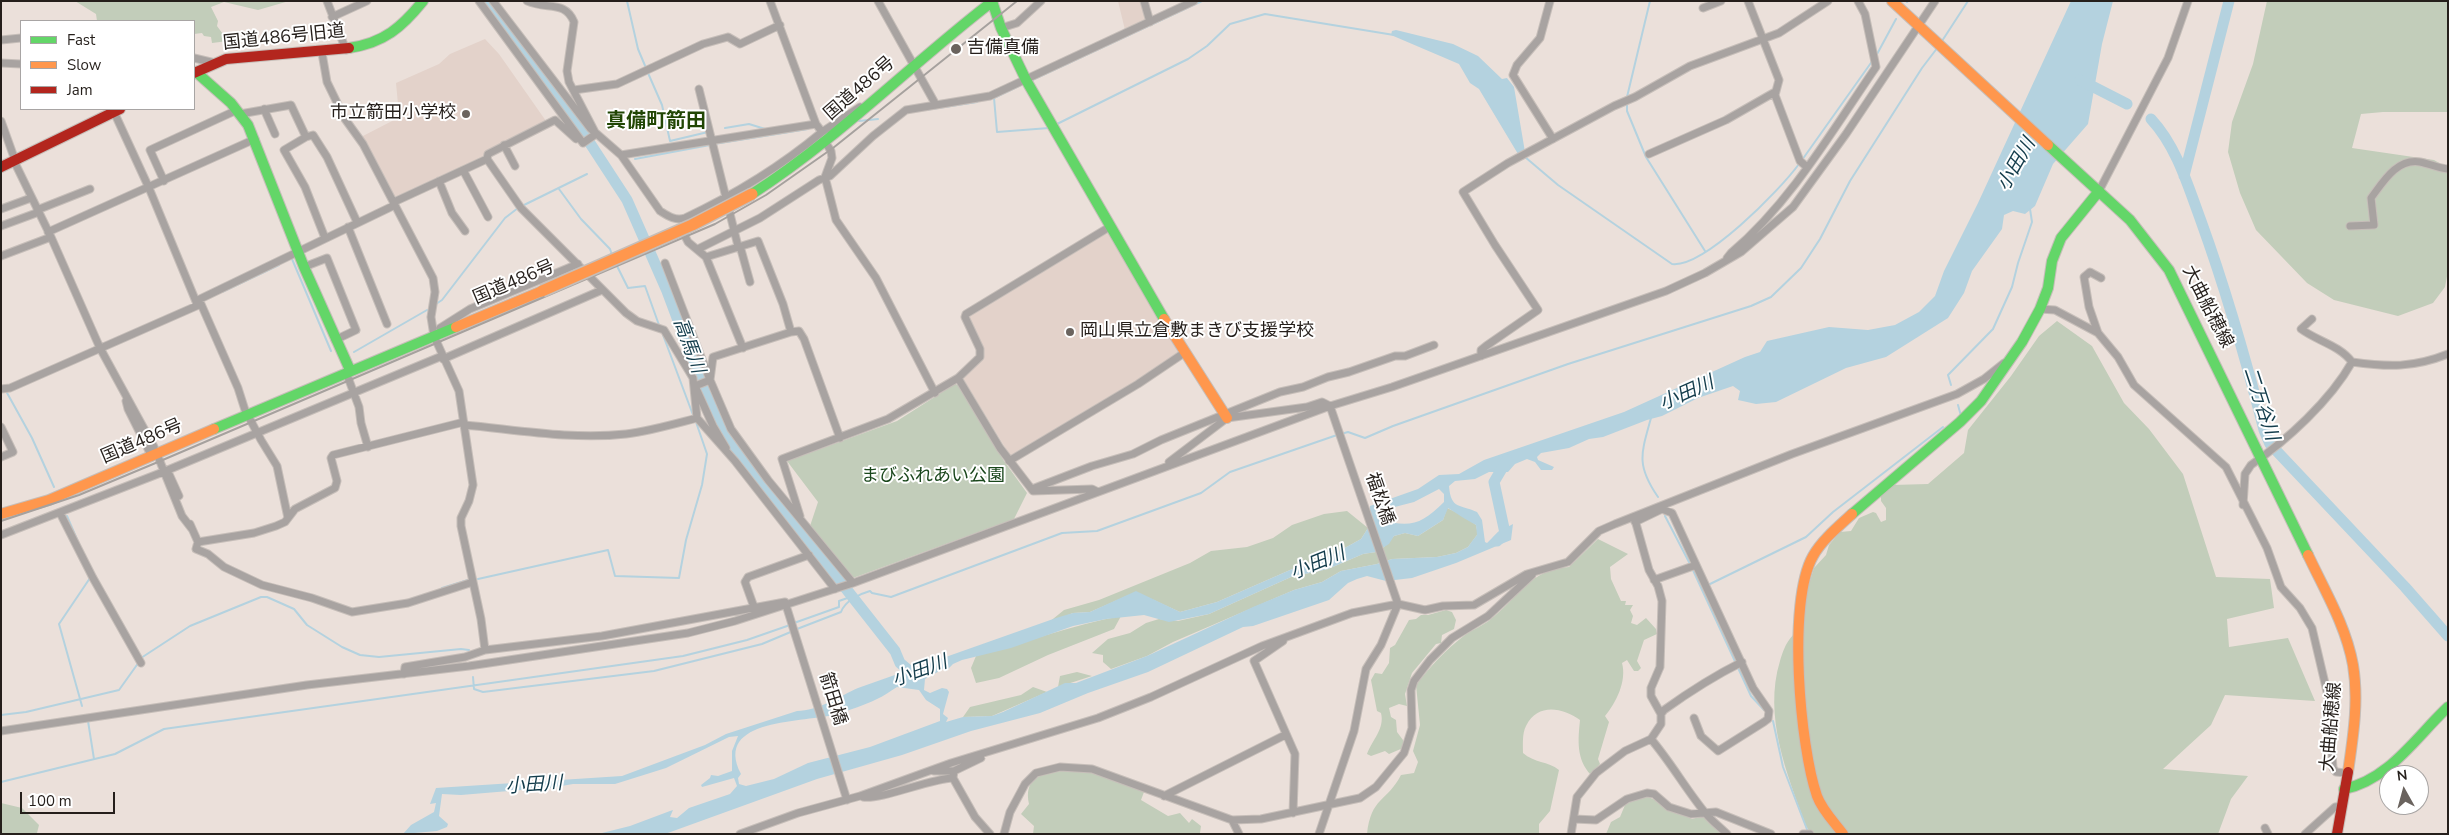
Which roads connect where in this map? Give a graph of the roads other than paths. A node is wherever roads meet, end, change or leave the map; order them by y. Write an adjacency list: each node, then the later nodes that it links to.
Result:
1 (327, 1): 22 (street)
2 (367, 1): 22 (street)
3 (423, 1): 30 (main road, 国道486号旧道)
4 (479, 1): 55 (street)
5 (493, 1): 49 (street)
6 (526, 1): 39 (street)
7 (770, 1): 24 (street)
8 (878, 1): 36 (street)
9 (993, 1): 26 (main road); 36 (main road, 国道486号)
10 (1041, 1): 26 (street)
11 (1144, 1): 23 (street)
12 (1194, 1): 23 (street)
13 (1550, 1): 54 (street)
14 (1721, 1): 21 (street)
15 (1748, 1): 28 (street)
16 (1828, 1): 28 (street)
17 (1858, 1): 61 (street)
18 (1892, 1): 25 (main road, 大曲船穂線)
19 (1935, 1): 25 (street)
20 (2188, 1): 70 (street)
21 (1703, 8)
22 (332, 17): 30 (street)
23 (1150, 22): 38 (street)
24 (780, 25): 39 (street); 47 (street)
25 (1919, 26): 70 (main road, 大曲船穂線); 93 (street)
26 (1001, 28): 38 (main road)
27 (20, 38): 29 (street)
28 (1765, 39): 41 (street); 54 (street)
29 (1, 40)
30 (346, 50): 31 (main road, 国道486号旧道)
31 (322, 53): 34 (main road, 国道486号旧道); 74 (street)
32 (195, 58): 34 (street)
33 (1, 63): 35 (street)
34 (216, 63): 37 (main road, 国道486号旧道)
35 (20, 64)
36 (915, 65): 42 (street); 51 (main road, 国道486号)
37 (195, 72): 45 (main road)
38 (1027, 82): 42 (street); 81 (main road)
39 (574, 90): 49 (street)
40 (699, 90): 53 (street)
41 (1775, 92): 57 (street); 61 (street)
42 (936, 104): 66 (street)
43 (264, 109): 45 (street); 48 (street); 50 (street)
44 (117, 110): 60 (main road); 69 (street)
45 (239, 112): 52 (main road); 67 (street)
46 (1, 121): 60 (street)
47 (816, 124): 51 (street); 53 (street)
48 (275, 134)
49 (594, 135): 55 (street); 58 (street)
50 (306, 137): 79 (street); 87 (street)
51 (824, 137): 66 (street); 72 (street); 106 (main road, 国道486号, bridge)
52 (255, 139): 67 (street); 90 (main road)
53 (710, 139): 58 (street); 72 (street)
54 (1553, 139): 113 (street)
55 (584, 143): 56 (street)
56 (504, 145): 59 (street); 62 (street)
57 (1649, 154)
58 (621, 155): 78 (street)
59 (487, 159): 65 (street); 95 (street)
60 (15, 160): 63 (main road); 73 (street)
61 (1803, 164): 93 (street)
62 (515, 166)
63 (1, 167)
64 (2448, 169): 82 (street)
65 (463, 170): 68 (street); 77 (street)
66 (826, 177): 85 (street); 122 (street)
67 (164, 180): 69 (street)
68 (439, 181): 74 (street); 84 (street)
69 (149, 188): 86 (street); 100 (street)
70 (2096, 188): 101 (main road); 135 (main road, 大曲船穂線)
71 (90, 189): 76 (street)
72 (726, 197): 78 (street); 85 (street)
73 (31, 198): 75 (street); 76 (street)
74 (394, 204): 79 (street); 106 (street)
75 (1, 209)
76 (38, 211): 80 (street); 86 (street)
77 (488, 217)
78 (678, 220): 89 (street)
79 (357, 222): 83 (street)
80 (1, 226)
81 (1111, 226): 111 (main road); 118 (street)
82 (2350, 226)
83 (348, 227): 87 (street); 103 (street)
84 (465, 231)
85 (734, 232): 88 (street); 89 (street)
86 (50, 234): 91 (street); 110 (street)
87 (325, 238): 90 (street)
88 (739, 246): 92 (street); 98 (street); 104 (street)
89 (698, 249): 92 (street)
90 (298, 252): 96 (main road); 100 (street)
91 (1, 256)
92 (706, 257): 109 (street)
93 (1726, 261): 113 (street)
94 (665, 262): 119 (street)
95 (578, 264): 99 (street); 106 (street)
96 (304, 267): 107 (main road); 107 (street)
97 (2101, 278): 105 (street)
98 (750, 282)
99 (602, 290): 114 (street); 120 (street)
100 (200, 305): 110 (street); 125 (street)
101 (2040, 309): 105 (street); 115 (main road)
102 (2312, 319): 116 (street)
103 (387, 324)
104 (791, 332): 109 (street); 131 (street)
105 (2098, 333): 142 (street)
106 (434, 336): 114 (street); 117 (main road, 国道486号)
107 (335, 340): 117 (main road)
108 (1434, 345): 126 (street)
109 (743, 348): 119 (street)
110 (101, 349): 121 (street); 133 (street)
111 (1184, 352): 126 (main road); 137 (street)
112 (2448, 354): 116 (street)
113 (1481, 356): 124 (street)
114 (442, 357): 123 (street); 128 (street)
115 (2006, 362): 146 (street); 195 (main road)
116 (2352, 362): 135 (street)
117 (348, 371): 123 (street); 125 (main road, 国道486号)
118 (958, 378): 122 (street); 137 (street)
119 (708, 381): 120 (street); 147 (street)
120 (695, 383): 127 (street); 136 (street)
121 (1, 390)
122 (935, 393): 131 (street)
123 (354, 394): 130 (street); 132 (street)
124 (1331, 409): 126 (street); 138 (street); 157 (street, 福松橋)
125 (249, 415): 130 (street); 133 (main road, 国道486号)
126 (1225, 417): 138 (street); 140 (street)
127 (697, 418): 128 (street); 136 (street)
128 (464, 424): 132 (street); 154 (street)
129 (1, 427): 134 (street)
130 (257, 432): 139 (street); 145 (street)
131 (840, 438): 147 (street)
132 (368, 447): 145 (street)
133 (154, 453): 139 (street); 144 (main road, 国道486号)
134 (1, 457)
135 (2260, 459): 142 (street); 173 (main road, 大曲船穂線)
136 (735, 461): 150 (street)
137 (1009, 461): 140 (street)
138 (1168, 464): 141 (street)
139 (166, 473): 143 (street); 149 (street)
140 (1031, 489): 141 (street)
141 (1098, 492): 155 (street)
142 (2243, 505): 173 (street)
143 (60, 513): 148 (street); 162 (street)
144 (1, 514)
145 (288, 518): 149 (street)
146 (1635, 520): 151 (street); 152 (street); 153 (street)
147 (801, 521): 155 (street)
148 (1, 535)
149 (198, 542): 154 (street)
150 (808, 555): 156 (street); 158 (street)
151 (1696, 565): 153 (street); 163 (street)
152 (1536, 571): 157 (street); 179 (street)
153 (1654, 580): 166 (street)
154 (473, 582): 161 (street)
155 (850, 584): 156 (street)
156 (836, 588): 159 (street)
157 (1398, 604): 160 (street); 179 (street)
158 (754, 607): 159 (street); 161 (street)
159 (788, 607): 164 (street); 178 (street, 箭田橋)
160 (1289, 635): 169 (street); 171 (street)
161 (485, 650): 164 (street)
162 (140, 662)
163 (1742, 662): 166 (street); 167 (street)
164 (404, 674): 168 (street)
165 (2448, 707): 175 (main road)
166 (1661, 714): 170 (street)
167 (1694, 718)
168 (1, 731)
169 (1285, 735): 177 (street); 181 (street)
170 (1651, 740): 182 (street); 183 (street)
171 (990, 752): 172 (street); 174 (street)
172 (932, 770): 174 (street); 176 (street)
173 (2346, 773): 175 (main road, 大曲船穂線)
174 (954, 775): 176 (street); 186 (street)
175 (2344, 789): 180 (main road, 大曲船穂線)
176 (860, 796): 178 (street)
177 (1164, 796): 184 (street); 187 (street)
178 (846, 798): 185 (street)
179 (1329, 806): 181 (street); 189 (street)
180 (2342, 806): 196 (street); 197 (main road, 大曲船穂線)
181 (1294, 813): 184 (street)
182 (1706, 813): 183 (street); 191 (street); 192 (street)
183 (1574, 819): 190 (street)
184 (1232, 820): 188 (street)
185 (740, 834)
186 (990, 834)
187 (1004, 834)
188 (1239, 834)
189 (1319, 834)
190 (1570, 834)
191 (1727, 834)
192 (1771, 834)
193 (1803, 834): 194 (street)
194 (1810, 834)
195 (1843, 834)
196 (2304, 834)
197 (2337, 834)

